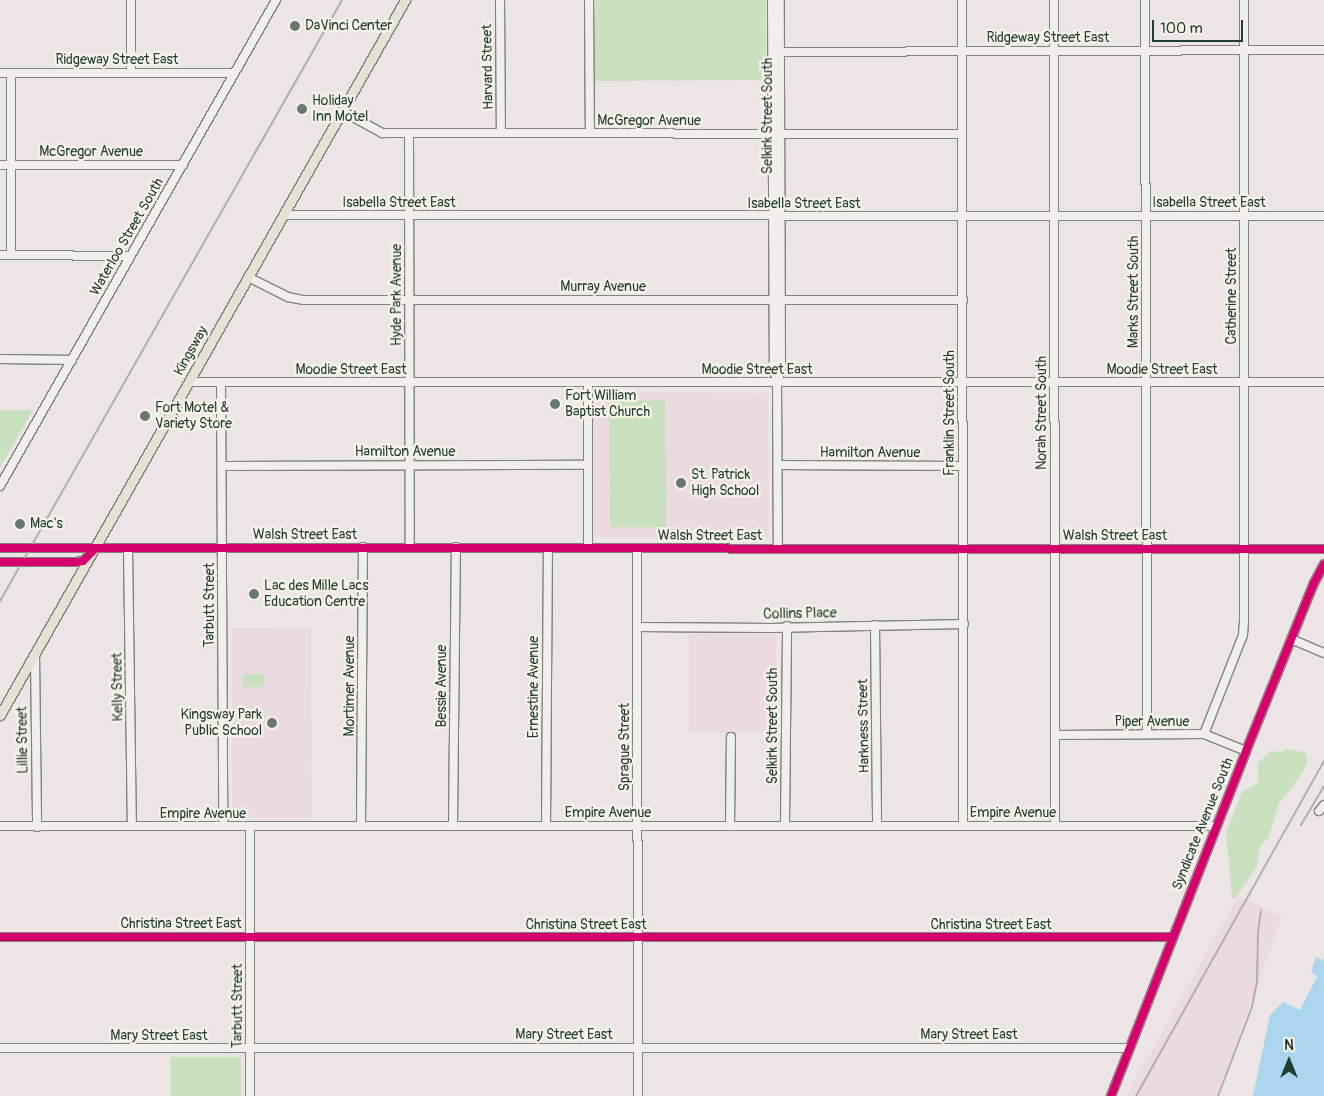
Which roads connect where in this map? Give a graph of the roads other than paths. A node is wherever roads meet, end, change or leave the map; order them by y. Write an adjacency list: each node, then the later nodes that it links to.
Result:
1 (131, 0): 20 (street)
2 (276, 0): 21 (street, Waterloo Street South)
3 (406, 0): 22 (main road, Kingsway)
4 (500, 0): 23 (street, Harvard Street)
5 (589, 0): 24 (street)
6 (772, 0): 17 (street, Selkirk Street South)
7 (780, 0): 17 (street, Selkirk Street South)
8 (962, 0): 15 (street, Franklin Street South)
9 (1054, 0): 16 (street, Norah Street South)
10 (1145, 0): 12 (street, Marks Street South)
11 (1244, 0): 13 (street, Catherine Street)
12 (1145, 50): 13 (street, Ridgeway Street East); 16 (street, Ridgeway Street East); 35 (street, Marks Street South)
13 (1244, 50): 14 (street, Ridgeway Street East); 36 (street, Catherine Street)
14 (1324, 50)
15 (962, 51): 16 (street, Ridgeway Street East); 17 (street, Ridgeway Street East); 27 (street, Franklin Street South)
16 (1054, 51): 34 (street, Norah Street South)
17 (776, 52): 25 (street, Selkirk Street South)
18 (0, 73): 19 (street, Ridgeway Street East)
19 (11, 73): 20 (street, Ridgeway Street East); 29 (street)
20 (131, 73): 21 (street, Ridgeway Street East)
21 (234, 73): 30 (street, Waterloo Street South)
22 (342, 112): 26 (street, McGregor Avenue); 31 (main road, Kingsway)
23 (501, 133): 24 (street, McGregor Avenue); 26 (street, McGregor Avenue)
24 (590, 133): 25 (street, McGregor Avenue)
25 (777, 133): 27 (street, McGregor Avenue); 38 (street, Selkirk Street South)
26 (408, 134): 32 (street, Hyde Park Avenue)
27 (962, 134): 33 (street, Franklin Street South)
28 (0, 165): 29 (street, McGregor Avenue)
29 (12, 165): 30 (street, McGregor Avenue); 40 (street)
30 (183, 165): 41 (street, Waterloo Street South)
31 (284, 215): 32 (street, Isabella Street East); 42 (main road, Kingsway)
32 (409, 216): 38 (street, Isabella Street East); 43 (street, Hyde Park Avenue)
33 (963, 216): 34 (street, Isabella Street East); 38 (street, Isabella Street East); 45 (street, Franklin Street South)
34 (1055, 216): 35 (street, Isabella Street East); 53 (street, Norah Street South)
35 (1146, 216): 36 (street, Isabella Street East); 54 (street, Marks Street South)
36 (1244, 216): 37 (street, Isabella Street East); 55 (street, Catherine Street)
37 (1324, 216)
38 (777, 217): 44 (street, Selkirk Street South)
39 (0, 255): 40 (street)
40 (11, 255): 41 (street)
41 (130, 256): 47 (street, Waterloo Street South)
42 (248, 277): 43 (street, Murray Avenue); 48 (main road, Kingsway)
43 (410, 299): 44 (street, Murray Avenue); 49 (street, Hyde Park Avenue)
44 (777, 300): 45 (street, Murray Avenue); 51 (street, Selkirk Street South)
45 (963, 300): 52 (street, Franklin Street South)
46 (0, 359): 47 (street)
47 (72, 360): 63 (street, Waterloo Street South)
48 (189, 382): 57 (street, Moodie Street East); 69 (main road, Kingsway)
49 (410, 382): 50 (street, Moodie Street East); 57 (street, Moodie Street East); 58 (street, Hyde Park Avenue)
50 (588, 382): 51 (street, Moodie Street East); 59 (street)
51 (777, 382): 52 (street, Moodie Street East); 60 (street, Selkirk Street South)
52 (963, 382): 53 (street, Moodie Street East); 62 (street, Franklin Street South)
53 (1055, 382): 54 (street, Moodie Street East); 77 (street, Norah Street South)
54 (1146, 382): 55 (street, Moodie Street East); 75 (street, Marks Street South)
55 (1244, 382): 56 (street, Moodie Street East); 78 (street, Catherine Street)
56 (1324, 382)
57 (221, 383): 61 (street, Tarbutt Street)
58 (410, 464): 59 (street, Hamilton Avenue); 61 (street, Hamilton Avenue); 66 (street, Hyde Park Avenue)
59 (587, 465): 72 (street)
60 (778, 465): 62 (street, Hamilton Avenue); 74 (street, Selkirk Street South)
61 (223, 466): 64 (street, Tarbutt Street)
62 (962, 466): 76 (street, Franklin Street South)
63 (0, 486)
64 (222, 547): 65 (street, Walsh Street East); 70 (street, Walsh Street East); 98 (street, Tarbutt Street)
65 (363, 547): 66 (street, Walsh Street East); 100 (street, Mortimer Avenue)
66 (410, 547): 67 (street, Walsh Street East)
67 (456, 547): 71 (street, Walsh Street East); 101 (street, Bessie Avenue)
68 (0, 548): 69 (street, Walsh Street East)
69 (96, 548): 70 (street, Walsh Street East); 80 (street); 87 (main road, Kingsway)
70 (128, 548): 97 (street, Kelly Street)
71 (548, 548): 72 (street, Walsh Street East); 102 (street, Ernestine Avenue)
72 (588, 548): 73 (street, Walsh Street East)
73 (637, 548): 74 (street, Walsh Street East); 85 (street, Sprague Street)
74 (778, 548): 76 (street, Walsh Street East)
75 (1147, 548): 77 (street, Walsh Street East); 78 (street, Walsh Street East); 91 (street, Marks Street South)
76 (963, 549): 77 (street, Walsh Street East); 82 (street, Franklin Street South)
77 (1054, 549): 90 (street, Norah Street South)
78 (1244, 549): 79 (street, Walsh Street East); 92 (street, Catherine Street)
79 (1324, 549)
80 (0, 562)
81 (1324, 564): 86 (street, Syndicate Avenue South)
82 (964, 624): 83 (street, Collins Place); 106 (street, Franklin Street South)
83 (876, 625): 84 (street, Collins Place); 105 (street, Harkness Street)
84 (787, 626): 85 (street, Collins Place); 95 (street, Selkirk Street South)
85 (638, 627): 103 (street, Sprague Street)
86 (1291, 639): 88 (street); 94 (street, Syndicate Avenue South)
87 (35, 653): 89 (main road, Kingsway); 109 (street, Lillie Street)
88 (1324, 654)
89 (0, 715)
90 (1055, 734): 91 (street, Piper Avenue); 107 (street, Norah Street South)
91 (1147, 734): 92 (street, Piper Avenue)
92 (1204, 734): 94 (street, Piper Avenue)
93 (731, 738): 104 (street)
94 (1246, 751): 108 (street, Syndicate Avenue South)
95 (785, 825): 104 (street, Empire Avenue); 105 (street, Empire Avenue)
96 (0, 826): 109 (street, Empire Avenue)
97 (132, 826): 98 (street, Empire Avenue); 109 (street, Empire Avenue)
98 (223, 826): 99 (street, Empire Avenue)
99 (250, 826): 100 (street, Empire Avenue); 110 (street, Tarbutt Street)
100 (361, 826): 101 (street, Empire Avenue)
101 (453, 826): 102 (street, Empire Avenue)
102 (546, 826): 103 (street, Empire Avenue)
103 (637, 826): 104 (street, Empire Avenue); 112 (street, Sprague Street)
104 (730, 826)
105 (878, 826): 106 (street, Empire Avenue)
106 (963, 826): 107 (street, Empire Avenue)
107 (1055, 826): 108 (street, Empire Avenue)
108 (1216, 826): 113 (street, Syndicate Avenue South)
109 (37, 827)
110 (250, 936): 111 (street, Christina Street East); 112 (street, Christina Street East); 116 (street, Tarbutt Street)
111 (0, 937)
112 (638, 937): 113 (street, Christina Street East); 114 (street, Sprague Street)
113 (1173, 937): 117 (street, Syndicate Avenue South)
114 (637, 1047): 116 (street, Mary Street East); 117 (street, Mary Street East); 119 (street, Sprague Street)
115 (0, 1048): 116 (street, Mary Street East)
116 (250, 1048): 118 (street, Tarbutt Street)
117 (1129, 1048): 120 (street, Syndicate Avenue South)
118 (250, 1096)
119 (638, 1096)
120 (1111, 1096)

